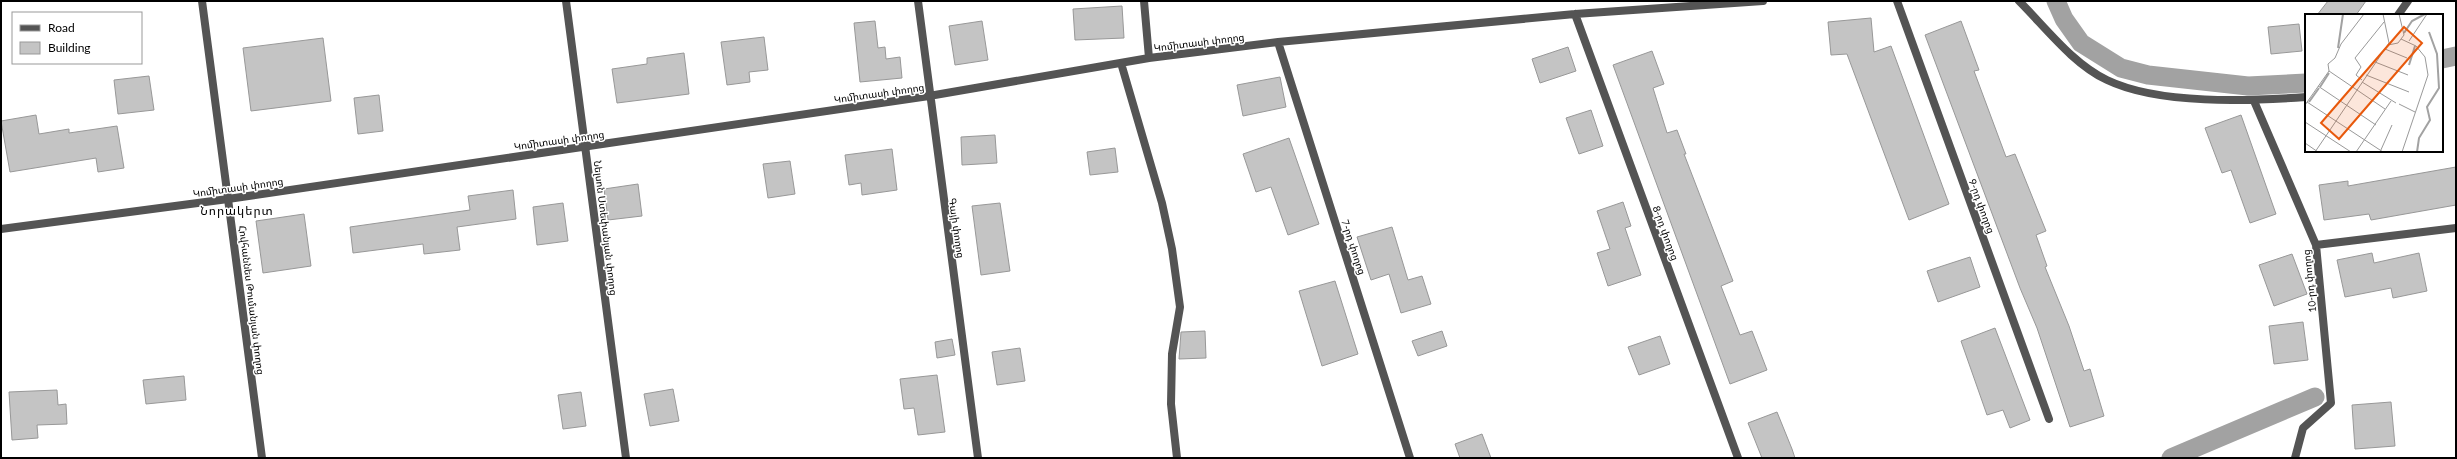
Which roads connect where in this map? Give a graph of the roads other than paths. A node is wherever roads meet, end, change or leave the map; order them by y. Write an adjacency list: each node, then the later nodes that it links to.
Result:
1 (202, 1): 18 (street, Հովհաննես Թումանյան փողոց)
2 (566, 1): 17 (street, Նելսոն Ստեփանյան փողոց)
3 (918, 1): 14 (street, Գայի փողոց)
4 (1144, 1): 12 (street)
5 (1763, 1): 9 (street, Կոմիտասի փողոց)
6 (1897, 1): 22 (street, 9-րդ փողոց)
7 (2019, 1): 16 (street)
8 (2408, 1): 10 (street)
9 (1575, 14): 11 (street, Կոմիտասի փողոց); 28 (street, 8-րդ փողոց)
10 (2399, 14)
11 (1278, 42): 12 (street, Կոմիտասի փողոց); 27 (street, 7-րդ փողոց)
12 (1149, 58): 13 (street, Կոմիտասի փողոց)
13 (1121, 63): 14 (street, Կոմիտասի փողոց); 26 (street)
14 (929, 96): 17 (street, Կոմիտասի փողոց); 25 (street, Գայի փողոց)
15 (2305, 97): 16 (street)
16 (2254, 101): 21 (street, 10-րդ փողոց)
17 (586, 146): 18 (street, Կոմիտասի փողոց); 24 (street, Նելսոն Ստեփանյան փողոց)
18 (228, 199): 20 (street, Կոմիտասի փողոց); 23 (street, Հովհաննես Թումանյան փողոց)
19 (2456, 228): 21 (street)
20 (1, 229)
21 (2316, 245): 29 (street, 10-րդ փողոց)
22 (2049, 419)
23 (262, 458)
24 (626, 458)
25 (978, 458)
26 (1177, 458)
27 (1410, 458)
28 (1738, 458)
29 (2294, 458)

